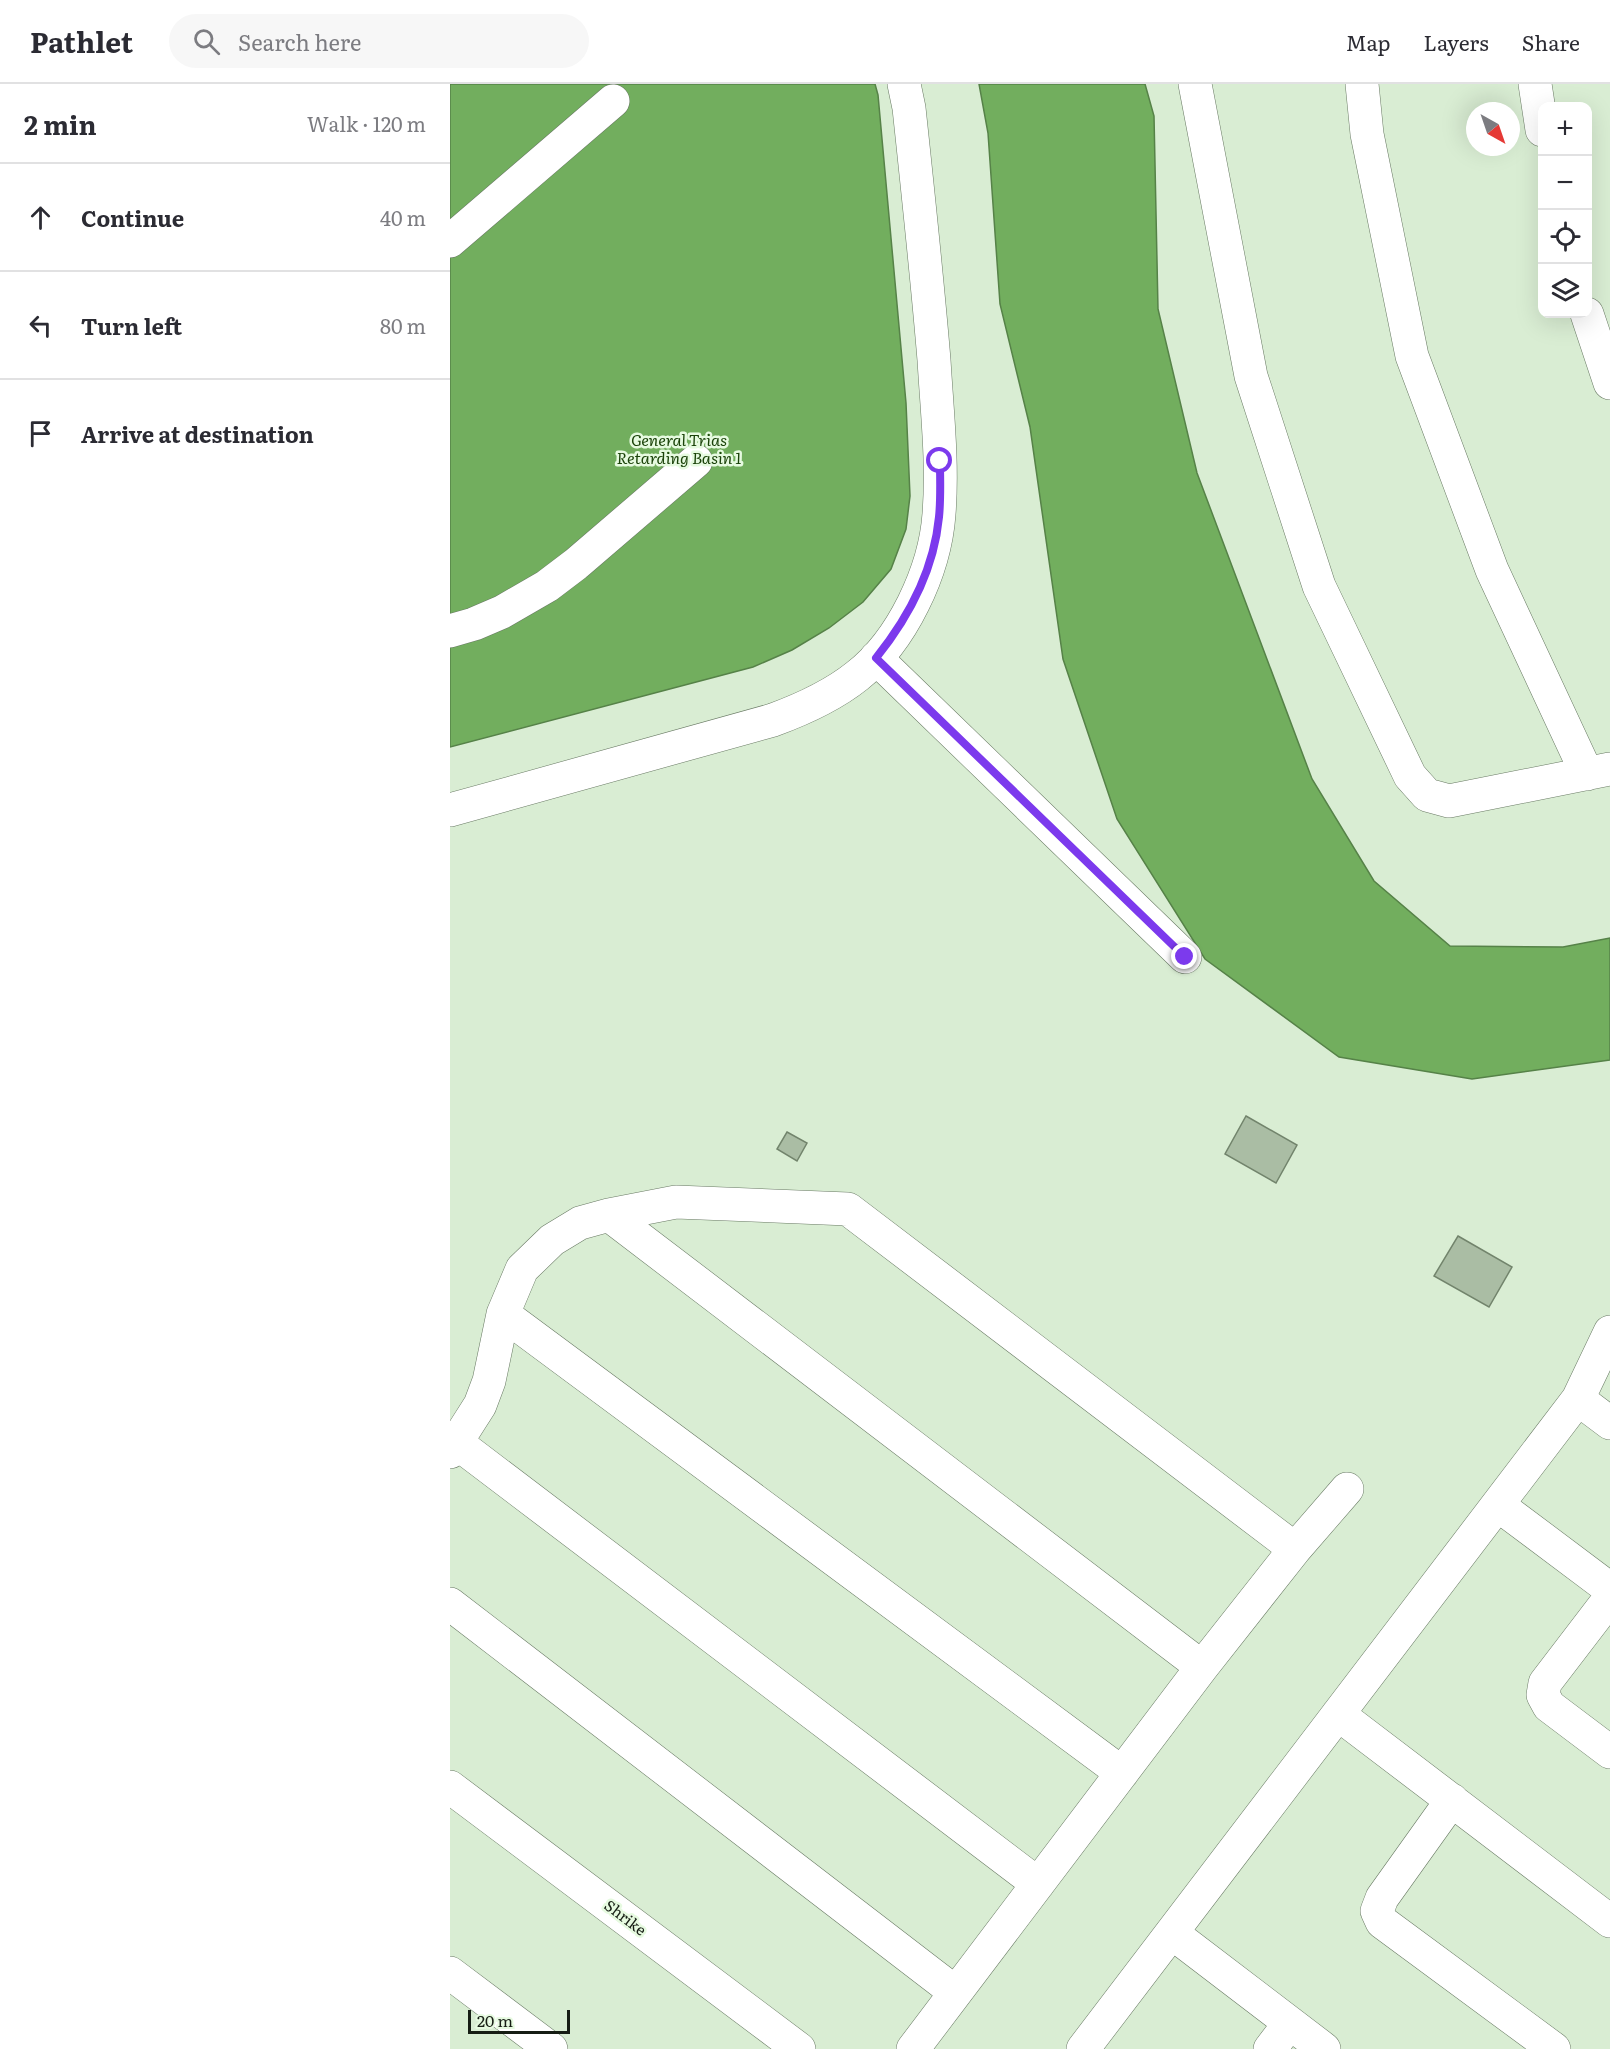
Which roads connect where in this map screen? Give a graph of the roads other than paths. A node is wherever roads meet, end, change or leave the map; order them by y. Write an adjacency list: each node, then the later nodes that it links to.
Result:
1 (904, 84): 12 (street)
2 (1195, 84): 13 (street)
3 (1362, 84): 13 (street)
4 (1535, 84): 6 (street)
5 (613, 101): 7 (street)
6 (1538, 104)
7 (450, 242)
8 (1588, 318): 9 (street)
9 (1610, 383)
10 (696, 461): 11 (street)
11 (450, 631)
12 (876, 658): 14 (street); 15 (street)
13 (1598, 771)
14 (450, 810)
15 (1185, 957)
16 (609, 1215): 17 (street); 24 (street); 28 (street)
17 (503, 1314): 21 (street); 31 (street)
18 (1610, 1332): 19 (street)
19 (1578, 1399): 20 (street); 23 (street)
20 (1610, 1423)
21 (454, 1448): 34 (street)
22 (1347, 1489): 24 (street)
23 (1498, 1504): 25 (street); 29 (street)
24 (1295, 1548): 28 (street)
25 (1610, 1589)
26 (1610, 1598): 30 (street)
27 (450, 1604): 38 (street)
28 (1202, 1667): 31 (street)
29 (1338, 1714): 33 (street); 36 (street)
30 (1610, 1752)
31 (1122, 1773): 34 (street)
32 (450, 1787): 41 (street, Shrike)
33 (1452, 1800): 35 (street); 46 (street)
34 (1038, 1884): 38 (street)
35 (1610, 1921)
36 (1172, 1933): 39 (street); 43 (street)
37 (450, 1973): 40 (street)
38 (955, 1992): 42 (street)
39 (1290, 2024): 44 (street); 45 (street)
40 (551, 2049)
41 (800, 2049)
42 (913, 2049)
43 (1083, 2049)
44 (1270, 2049)
45 (1324, 2049)
46 (1554, 2049)

